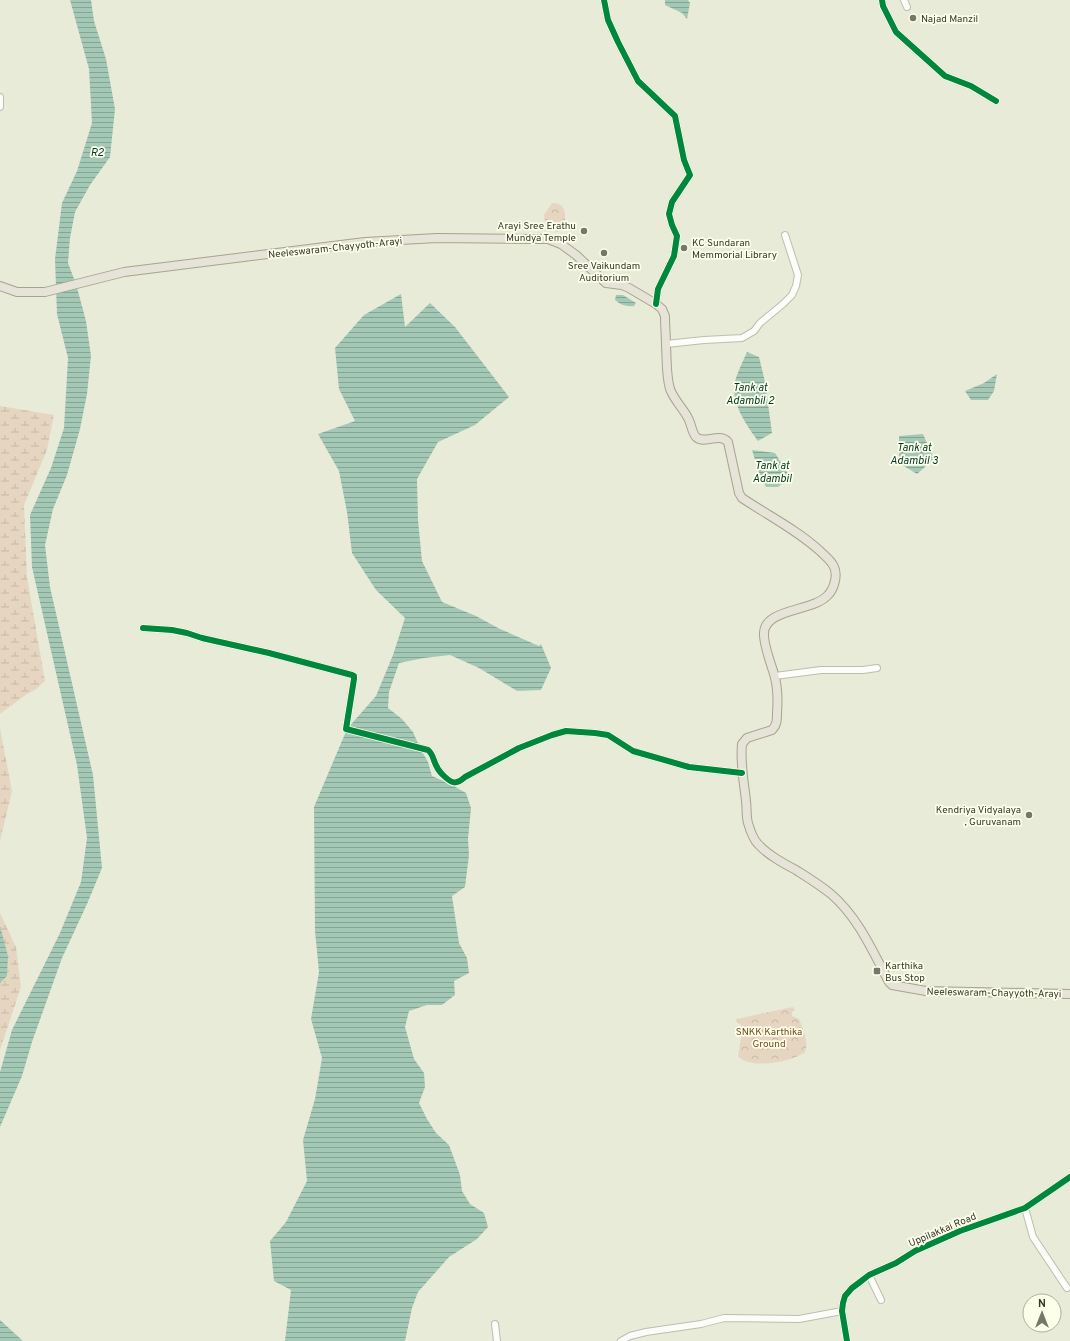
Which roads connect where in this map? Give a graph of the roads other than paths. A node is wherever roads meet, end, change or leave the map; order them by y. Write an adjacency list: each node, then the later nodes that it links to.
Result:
1 (604, 0): 10 (street)
2 (882, 0): 6 (street)
3 (904, 0): 4 (street)
4 (907, 7)
5 (0, 97): 7 (street)
6 (996, 101)
7 (0, 107)
8 (785, 235): 11 (street)
9 (0, 286): 10 (main road, Neeleswaram-Chayyoth-Arayi)
10 (656, 304): 11 (main road, Neeleswaram-Chayyoth-Arayi)
11 (666, 344): 14 (main road, Neeleswaram-Chayyoth-Arayi)
12 (143, 628): 15 (street)
13 (877, 668): 14 (street)
14 (775, 676): 15 (main road, Neeleswaram-Chayyoth-Arayi)
15 (742, 773): 16 (main road, Neeleswaram-Chayyoth-Arayi)
16 (1070, 994)
17 (1070, 1177): 18 (street, Uppilakkai Road)
18 (1025, 1208): 19 (street, Uppilakkai Road); 20 (street)
19 (869, 1275): 21 (street); 22 (street, Uppilakkai Road)
20 (1067, 1288)
21 (881, 1300)
22 (842, 1311): 25 (street); 26 (street, Uppilakkai Road)
23 (495, 1324): 24 (street)
24 (498, 1341)
25 (622, 1341)
26 (847, 1341)

